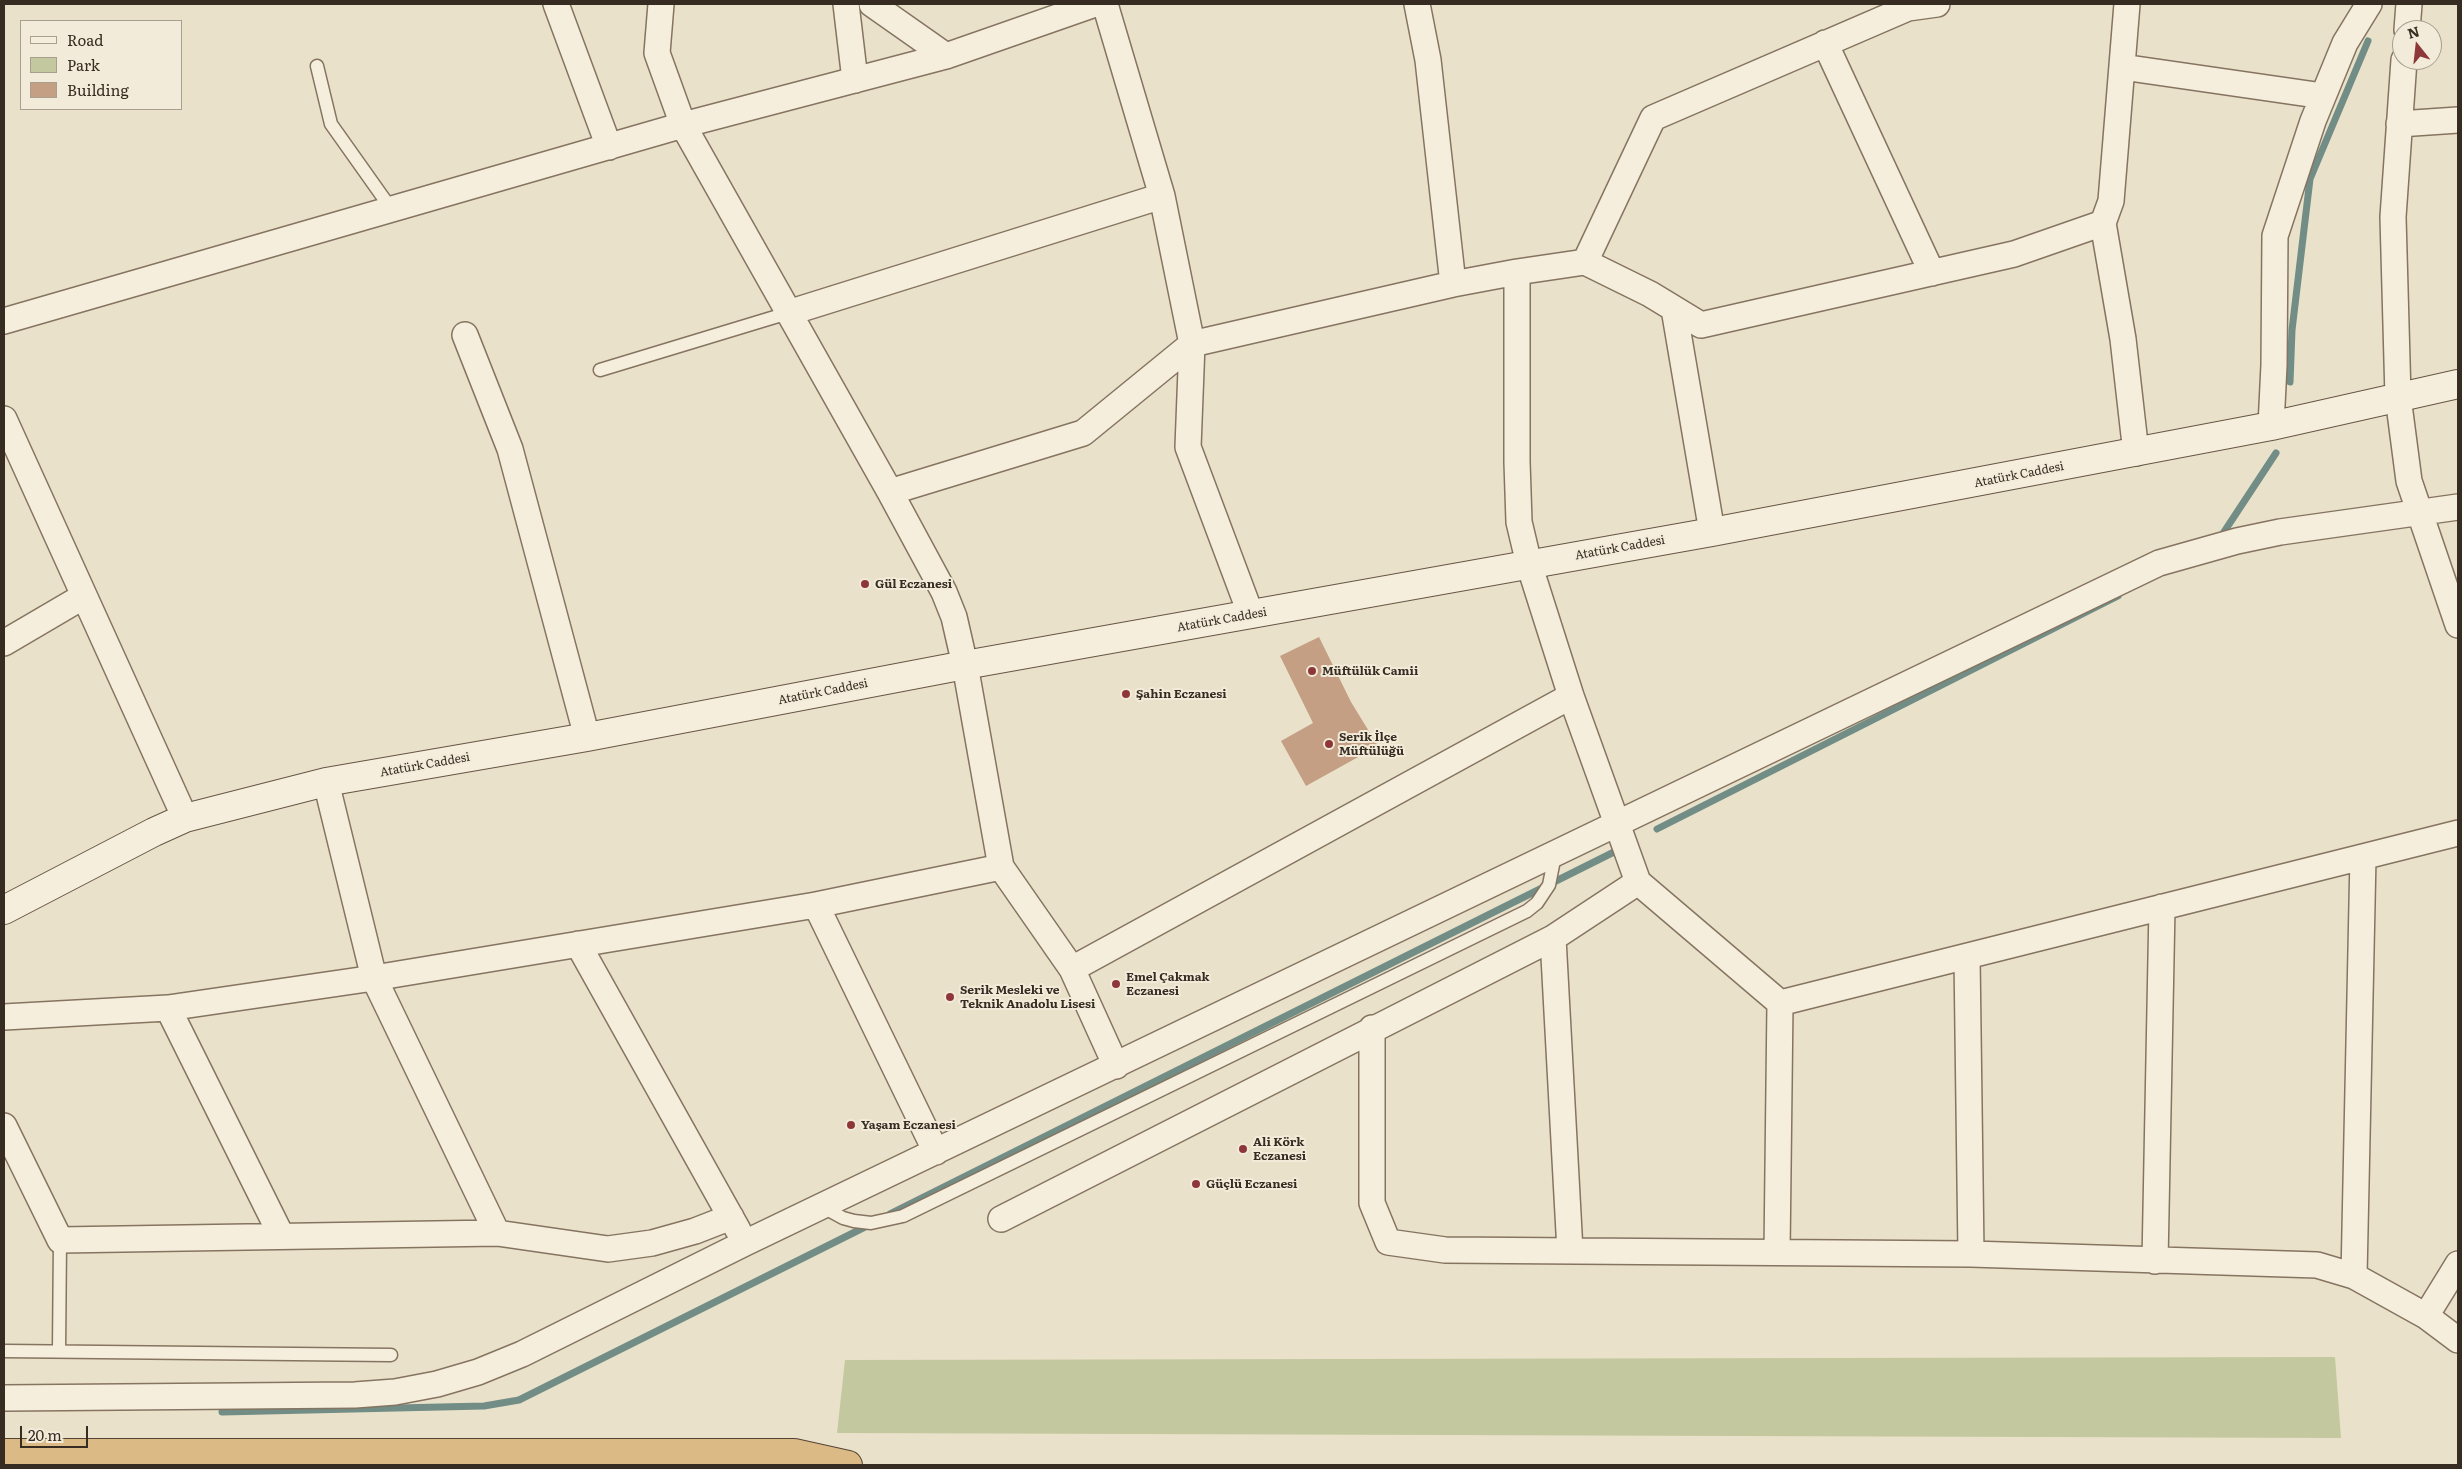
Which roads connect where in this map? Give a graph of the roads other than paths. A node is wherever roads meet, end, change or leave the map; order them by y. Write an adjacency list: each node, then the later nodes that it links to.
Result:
1 (556, 4): 24 (street)
2 (661, 4): 23 (street)
3 (846, 4): 19 (street)
4 (872, 4): 15 (street)
5 (1095, 4): 15 (street)
6 (1105, 4): 25 (street)
7 (1417, 4): 31 (street)
8 (1936, 4): 12 (street)
9 (2127, 4): 17 (street)
10 (2368, 4): 20 (street)
11 (2409, 4): 13 (street)
12 (1907, 6): 14 (street)
13 (2408, 20)
14 (1825, 43): 28 (street); 30 (street)
15 (946, 56): 19 (street)
16 (317, 66): 26 (lane)
17 (2122, 67): 20 (street); 27 (street)
18 (2403, 70): 22 (street)
19 (855, 80): 23 (street)
20 (2323, 96): 41 (street)
21 (2458, 120): 22 (street)
22 (2399, 124): 39 (street)
23 (683, 125): 24 (street); 33 (street)
24 (609, 147): 26 (street)
25 (1162, 196): 33 (street); 36 (street)
26 (392, 210): 34 (street)
27 (2103, 223): 30 (street); 42 (street)
28 (1585, 262): 29 (street); 32 (street)
29 (1517, 272): 31 (street); 47 (street)
30 (1932, 272): 32 (street)
31 (1453, 284): 36 (street)
32 (1674, 309): 46 (street)
33 (788, 313): 37 (lane); 43 (street)
34 (4, 322)
35 (465, 335): 54 (street)
36 (1192, 344): 43 (street); 49 (street)
37 (600, 370)
38 (2458, 384): 39 (main road, Atatürk Caddesi)
39 (2398, 397): 41 (main road, Atatürk Caddesi); 45 (street)
40 (4, 419): 48 (street)
41 (2271, 426): 42 (main road, Atatürk Caddesi)
42 (2136, 453): 46 (main road, Atatürk Caddesi)
43 (890, 492): 52 (street)
44 (2458, 507): 45 (street)
45 (2419, 514): 50 (street); 57 (street)
46 (1712, 532): 47 (main road, Atatürk Caddesi)
47 (1529, 564): 49 (main road, Atatürk Caddesi); 53 (street)
48 (84, 596): 51 (street); 56 (street)
49 (1251, 615): 52 (main road, Atatürk Caddesi)
50 (2458, 625)
51 (4, 643)
52 (964, 666): 54 (main road, Atatürk Caddesi); 61 (street)
53 (1570, 696): 57 (street); 69 (street)
54 (587, 737): 55 (main road, Atatürk Caddesi)
55 (326, 782): 56 (main road, Atatürk Caddesi); 70 (street)
56 (185, 818): 65 (main road, Atatürk Caddesi)
57 (1618, 823): 59 (street); 62 (street)
58 (2458, 833): 60 (street)
59 (1552, 855): 75 (street); 78 (lane)
60 (2363, 857): 64 (street); 90 (street)
61 (1001, 867): 63 (street); 69 (street)
62 (1638, 882): 66 (street); 71 (street)
63 (816, 905): 67 (street); 77 (street)
64 (2162, 907): 68 (street); 88 (street)
65 (4, 910)
66 (1553, 938): 74 (street); 85 (street)
67 (578, 944): 70 (street); 79 (street)
68 (1967, 957): 71 (street); 87 (street)
69 (1072, 969): 75 (street)
70 (374, 978): 72 (street); 81 (street)
71 (1780, 1003): 86 (street)
72 (168, 1008): 73 (street); 82 (street)
73 (4, 1017)
74 (1372, 1028): 80 (street); 85 (street)
75 (1116, 1066): 77 (street)
76 (4, 1126): 83 (street)
77 (936, 1152): 78 (street)
78 (821, 1206): 84 (street)
79 (731, 1217): 81 (street); 84 (street)
80 (1001, 1219)
81 (497, 1233): 82 (street)
82 (281, 1235): 83 (street)
83 (60, 1240): 94 (lane)
84 (745, 1243): 96 (street)
85 (1570, 1251): 86 (street)
86 (1778, 1252): 87 (street)
87 (1971, 1254): 88 (street)
88 (2155, 1262): 90 (street)
89 (2458, 1264): 91 (street)
90 (2354, 1276): 91 (street)
91 (2426, 1316): 92 (street)
92 (2458, 1340)
93 (4, 1351): 94 (lane)
94 (58, 1351): 95 (lane)
95 (391, 1355)
96 (4, 1398)
97 (4, 1453): 98 (highway)
98 (848, 1465)

